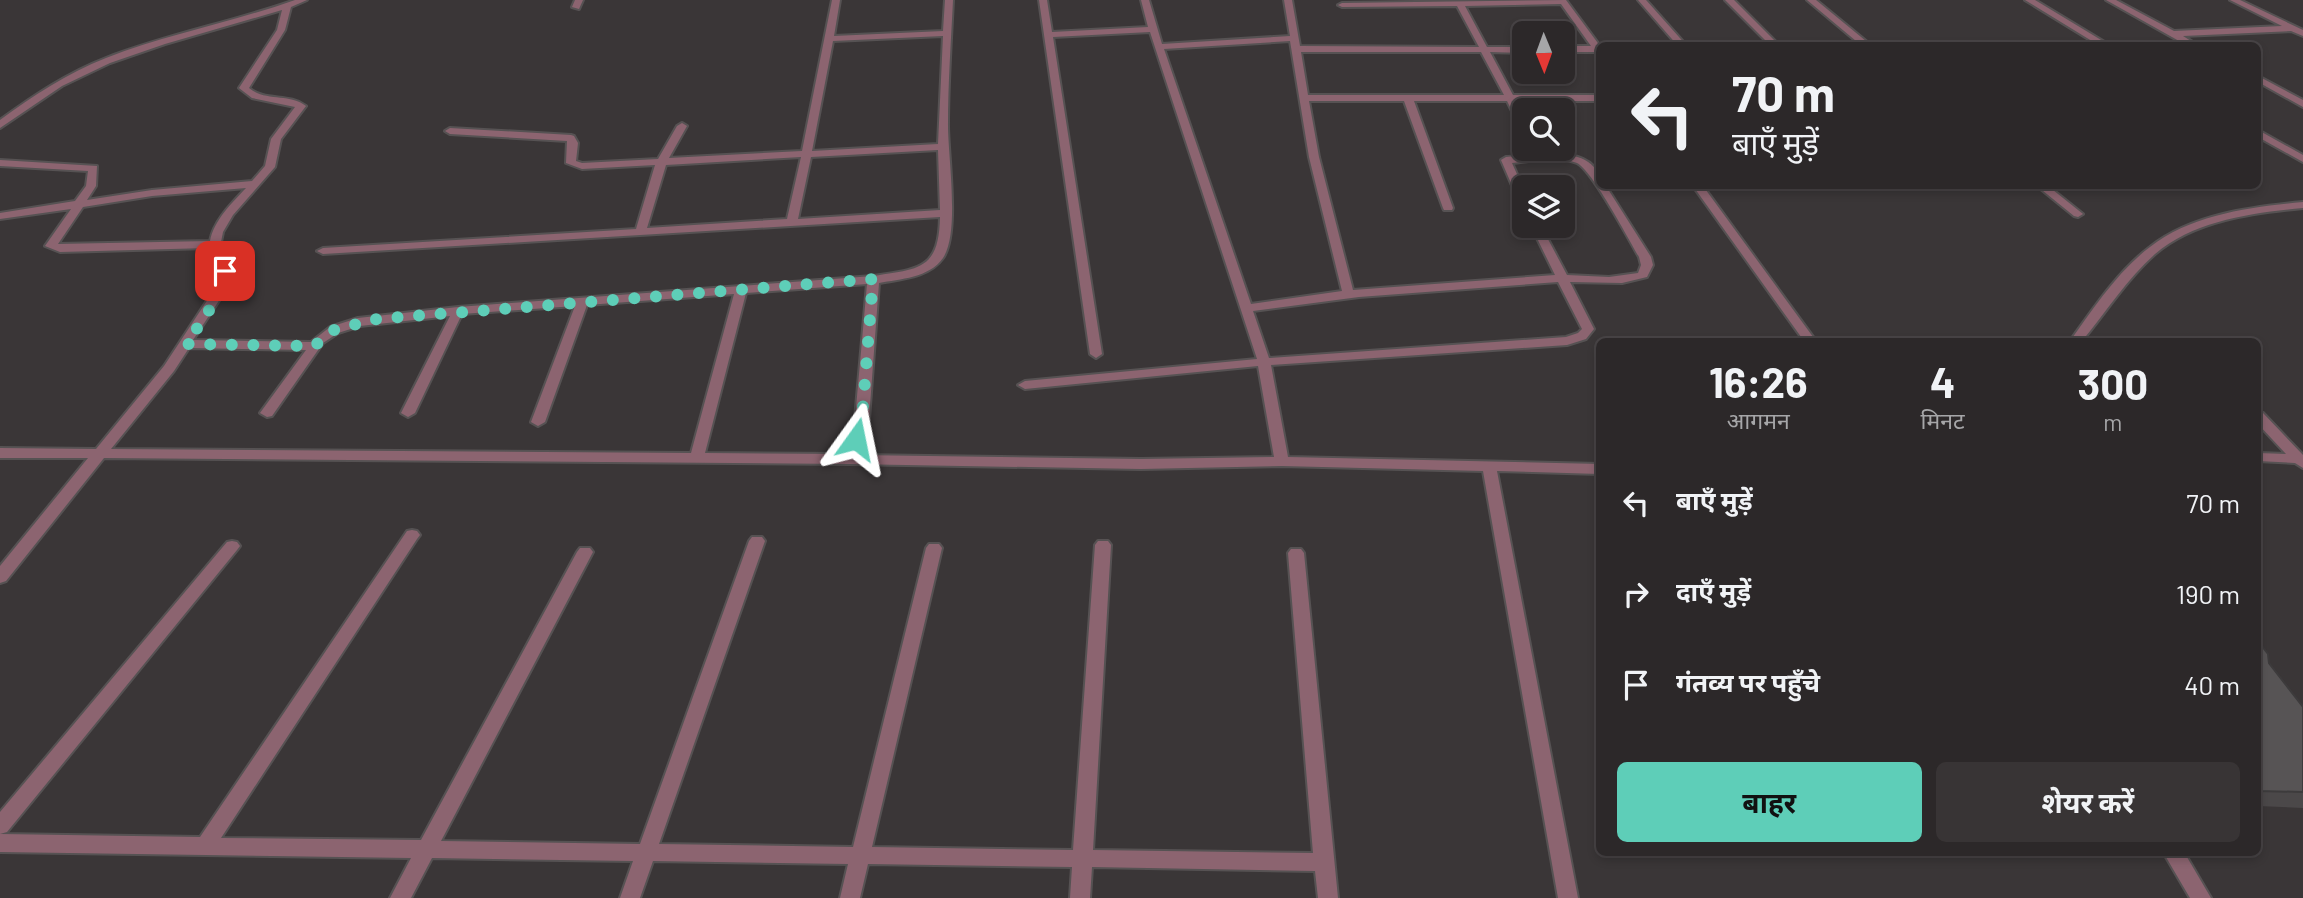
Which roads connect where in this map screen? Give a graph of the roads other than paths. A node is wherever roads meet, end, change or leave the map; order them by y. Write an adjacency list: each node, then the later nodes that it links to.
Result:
1 (303, 0): 16 (street)
2 (836, 0): 24 (street)
3 (949, 0): 19 (street)
4 (1043, 0): 21 (street)
5 (1146, 0): 18 (street)
6 (1288, 0): 23 (street)
7 (1642, 0): 25 (street)
8 (1729, 0): 26 (street)
9 (1811, 0): 27 (street)
10 (2029, 0): 28 (street)
11 (2110, 0): 22 (street)
12 (2234, 0): 17 (street)
13 (1563, 1): 14 (street); 30 (street)
14 (1458, 2): 15 (street); 33 (street)
15 (1342, 5)
16 (287, 6): 44 (street); 57 (street)
17 (2293, 28): 20 (street); 22 (street)
18 (1153, 29): 21 (street); 31 (street)
19 (947, 33): 24 (street); 48 (street)
20 (2303, 33)
21 (1047, 34): 83 (street)
22 (2173, 34): 29 (street)
23 (1294, 37): 31 (street); 32 (street)
24 (830, 39): 49 (street)
25 (1679, 42)
26 (1772, 42)
27 (1863, 42)
28 (2100, 42)
29 (2188, 42)
30 (1596, 46)
31 (1159, 47): 77 (street)
32 (1296, 50): 33 (street); 38 (street)
33 (1485, 50): 34 (street); 40 (street)
34 (1512, 50)
35 (1575, 50): 36 (street)
36 (1596, 50)
37 (2261, 81): 43 (street)
38 (1305, 98): 39 (street); 75 (street)
39 (1408, 98): 40 (street); 63 (street)
40 (1510, 98): 41 (street); 42 (street)
41 (1596, 98)
42 (1512, 102)
43 (2303, 104)
44 (0, 125)
45 (681, 126): 54 (street)
46 (450, 131): 54 (street)
47 (2261, 135): 51 (street)
48 (942, 147): 49 (street); 64 (street)
49 (807, 155): 54 (street); 67 (street)
50 (1512, 159): 55 (street)
51 (2303, 159)
52 (1575, 161): 56 (street)
53 (0, 163): 61 (street)
54 (661, 163): 68 (street)
55 (1512, 175)
56 (1596, 178)
57 (256, 184): 61 (street); 70 (street)
58 (1603, 189): 72 (street)
59 (1700, 189): 79 (street)
60 (2046, 189): 65 (street)
61 (81, 202): 66 (street); 70 (street)
62 (2303, 205): 80 (street)
63 (1448, 208)
64 (946, 213): 67 (street); 73 (street)
65 (2078, 214)
66 (0, 216)
67 (792, 223): 68 (street)
68 (641, 230): 71 (street)
69 (1542, 238): 72 (street)
70 (213, 244): 81 (street)
71 (323, 251)
72 (1561, 278): 75 (street); 84 (street)
73 (873, 279): 74 (street); 94 (street)
74 (741, 290): 76 (street); 92 (street)
75 (1348, 292): 77 (street)
76 (582, 302): 78 (street); 89 (street)
77 (1247, 307): 84 (street)
78 (458, 311): 82 (street); 87 (street)
79 (1808, 338)
80 (2078, 338)
81 (186, 344): 82 (street); 91 (street)
82 (314, 346): 86 (street)
83 (1096, 354)
84 (1264, 362): 85 (street); 95 (street)
85 (1024, 385)
86 (267, 413)
87 (408, 413)
88 (2261, 419): 96 (street)
89 (538, 422)
90 (0, 453): 91 (street)
91 (100, 454): 92 (street); 106 (street)
92 (697, 457): 94 (street)
93 (2261, 457): 96 (street)
94 (849, 458): 95 (street)
95 (1282, 461): 97 (street)
96 (2302, 461)
97 (1489, 467): 98 (street); 121 (street)
98 (1596, 469)
99 (411, 535): 109 (street)
100 (757, 541): 111 (street)
101 (1103, 545): 114 (street)
102 (232, 546): 107 (street)
103 (934, 548): 112 (street)
104 (585, 552): 110 (street)
105 (1296, 553): 115 (street)
106 (0, 577)
107 (0, 826)
108 (0, 843): 109 (street)
109 (205, 846): 110 (street)
110 (424, 849): 111 (street); 116 (street)
111 (648, 853): 112 (street); 117 (street)
112 (859, 855): 114 (street); 118 (street)
113 (2175, 856): 122 (street)
114 (1082, 859): 115 (street); 119 (street)
115 (1324, 863): 120 (street)
116 (400, 898)
117 (631, 898)
118 (850, 898)
119 (1080, 898)
120 (1328, 898)
121 (1568, 898)
122 (2201, 898)

